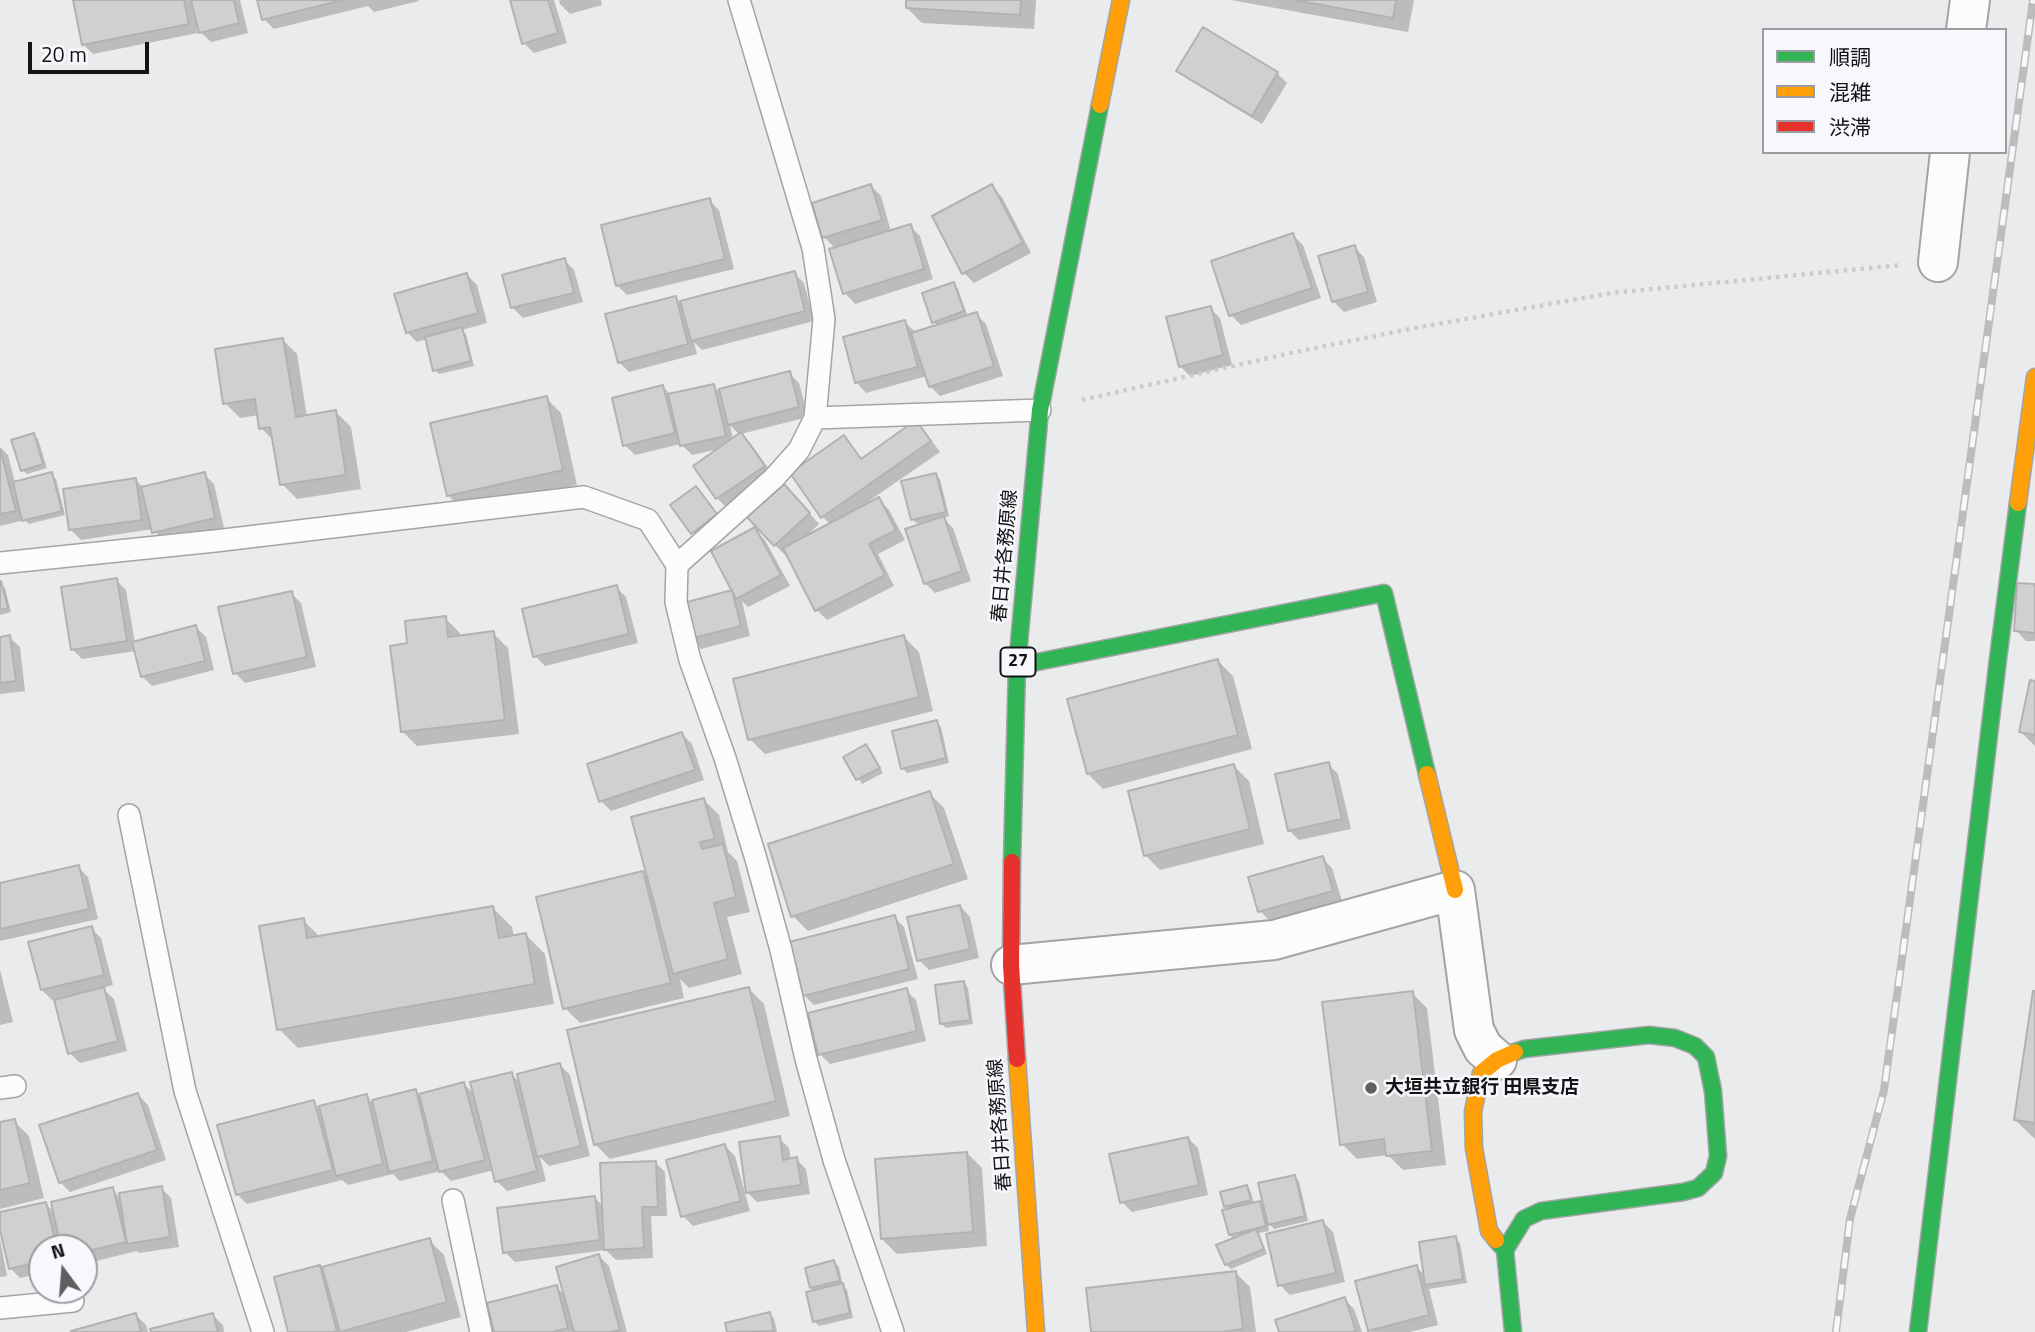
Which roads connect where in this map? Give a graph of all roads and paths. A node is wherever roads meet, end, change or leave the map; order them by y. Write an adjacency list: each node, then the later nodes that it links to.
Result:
1 (739, 0): 9 (lane)
2 (1121, 0): 8 (street, 春日井各務原線 / 27)
3 (1970, 0): 4 (street)
4 (1966, 28)
5 (1950, 154): 6 (street)
6 (1938, 262): 8 (path)
7 (2035, 377): 10 (street)
8 (1040, 410): 9 (lane); 13 (street, 春日井各務原線 / 27)
9 (815, 418): 12 (lane)
10 (2025, 528): 27 (street)
11 (0, 563): 12 (lane)
12 (677, 565): 24 (lane)
13 (1017, 666): 15 (street); 16 (street, 春日井各務原線 / 27)
14 (129, 815): 22 (lane)
15 (1455, 890): 16 (street); 17 (street)
16 (1011, 965): 25 (street, 春日井各務原線 / 27)
17 (1497, 1060): 19 (street); 19 (street)
18 (453, 1200): 23 (lane)
19 (1505, 1250): 26 (street)
20 (41, 1304): 21 (lane)
21 (0, 1308)
22 (263, 1332)
23 (481, 1332)
24 (893, 1332)
25 (1036, 1332)
26 (1513, 1332)
27 (1918, 1332)

